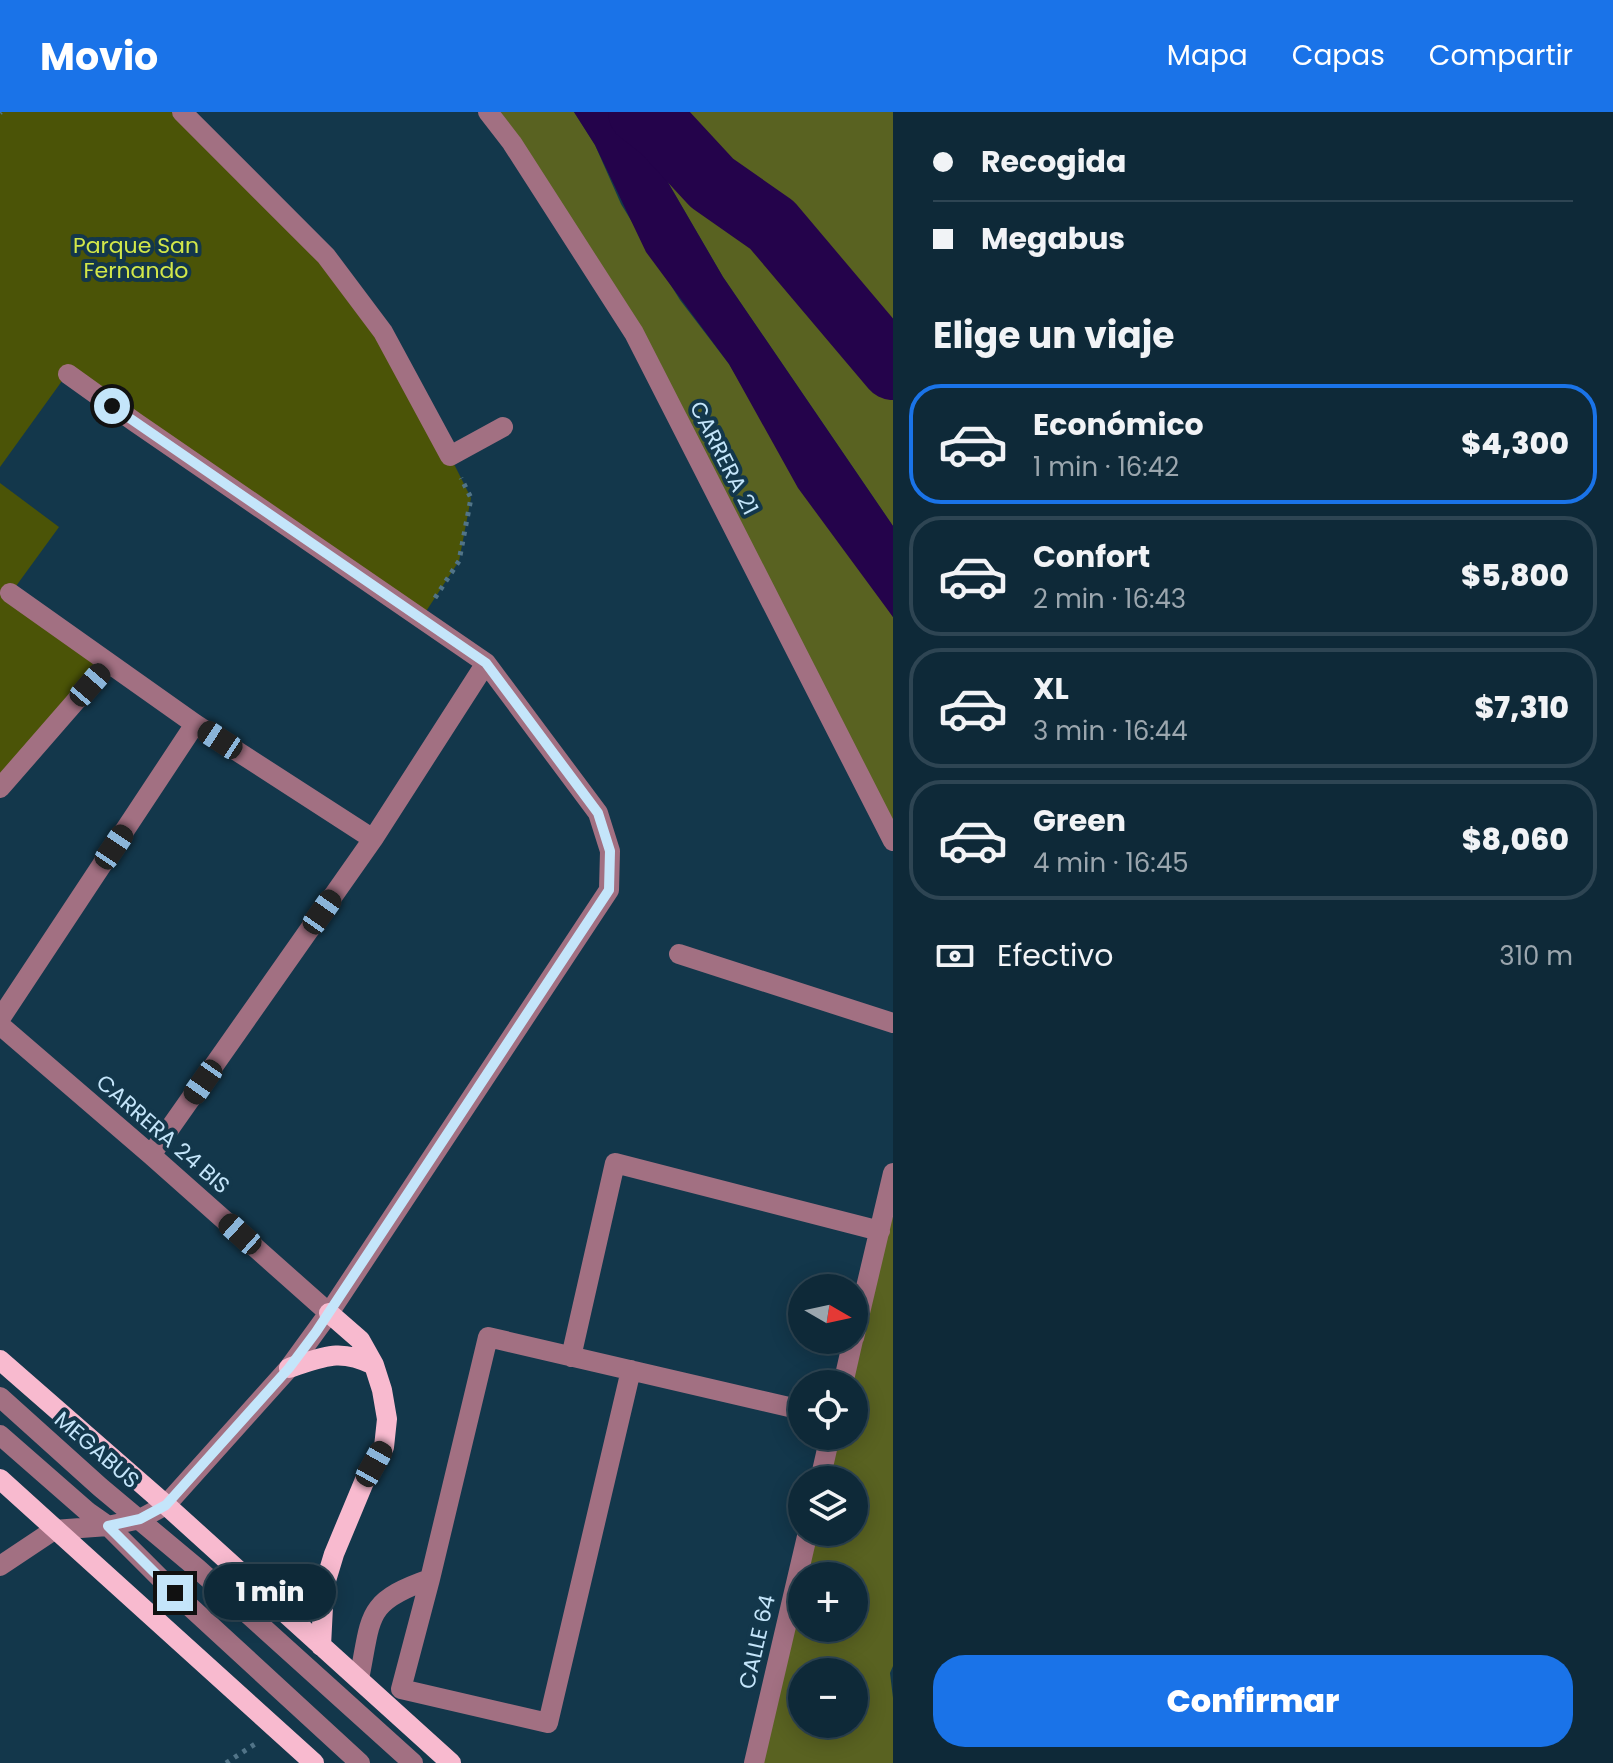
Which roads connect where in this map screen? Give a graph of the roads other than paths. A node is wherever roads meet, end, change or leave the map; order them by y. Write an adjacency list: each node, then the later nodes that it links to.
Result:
1 (182, 112): 4 (street)
2 (488, 112): 11 (street, CARRERA 21)
3 (68, 374): 6 (street)
4 (503, 427)
5 (10, 593): 7 (street)
6 (486, 663): 10 (street); 20 (street)
7 (108, 664): 8 (street); 9 (street)
8 (195, 724): 10 (street); 13 (street)
9 (0, 788)
10 (373, 839): 16 (street)
11 (893, 841)
12 (679, 954): 14 (street)
13 (0, 1019)
14 (893, 1023)
15 (0, 1025): 16 (street, CARRERA 24 BIS)
16 (151, 1155): 20 (street, CARRERA 24 BIS)
17 (893, 1173): 18 (street)
18 (880, 1231): 19 (street); 21 (street)
19 (868, 1281)
20 (329, 1313): 23 (main road); 24 (street)
21 (571, 1357): 25 (street); 36 (street)
22 (0, 1360): 30 (main road)
23 (374, 1365): 24 (main road); 37 (main road)
24 (289, 1368): 30 (street)
25 (631, 1370): 27 (street); 36 (street)
26 (0, 1397): 31 (street, MEGABUS)
27 (788, 1407)
28 (0, 1435): 32 (street)
29 (0, 1479): 33 (main road)
30 (166, 1505): 31 (street); 37 (main road)
31 (140, 1519): 32 (street); 41 (street, MEGABUS)
32 (108, 1526): 33 (street); 40 (street)
33 (54, 1530): 35 (street); 39 (main road)
34 (805, 1546): 43 (street, CALLE 64)
35 (0, 1566)
36 (430, 1579): 38 (street)
37 (321, 1646): 38 (main road)
38 (359, 1679): 42 (main road)
39 (314, 1763)
40 (360, 1763)
41 (413, 1763)
42 (451, 1763)
43 (754, 1763)

